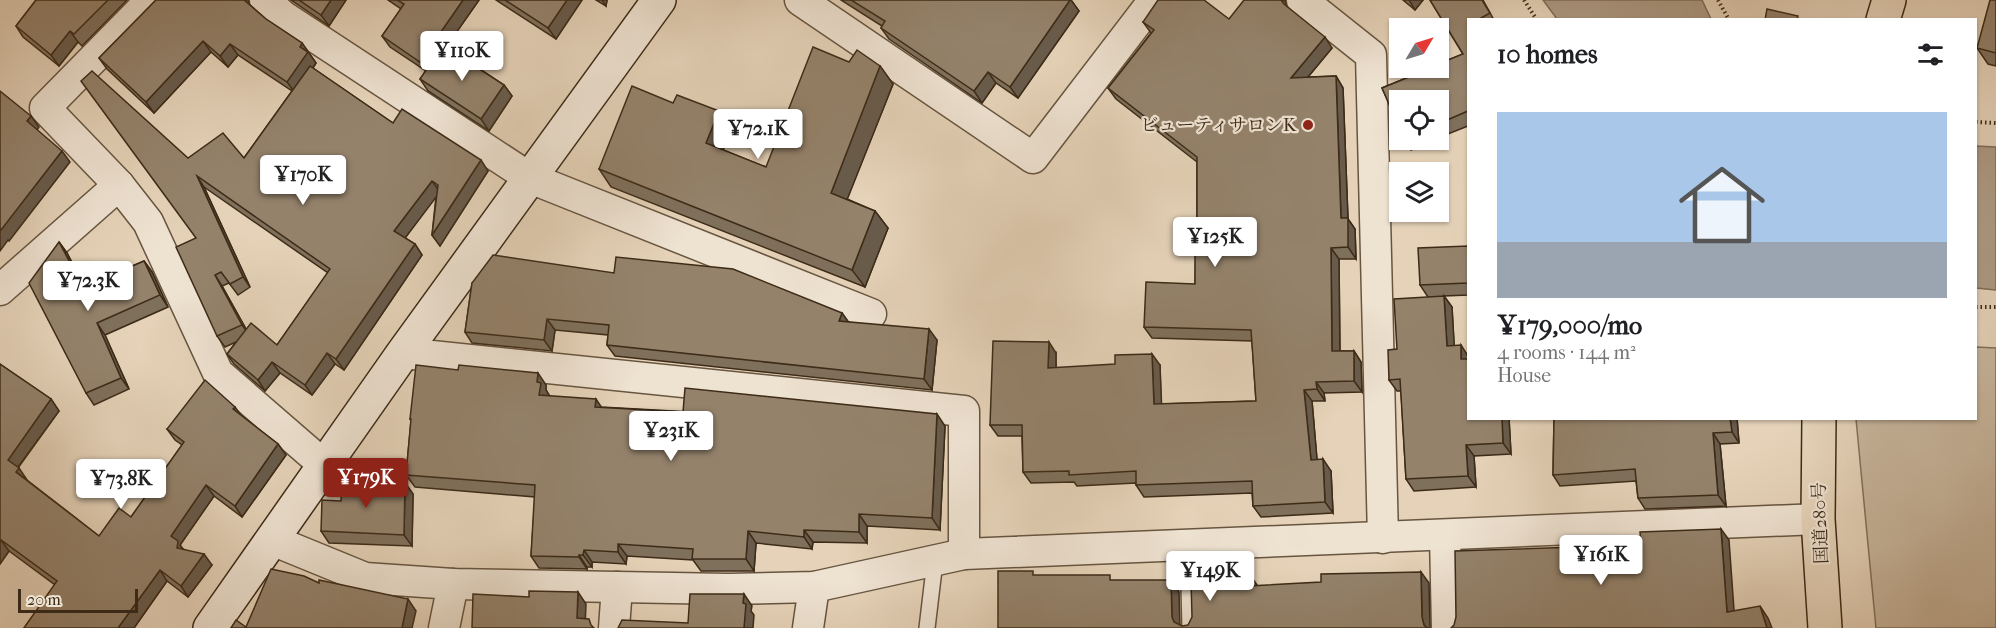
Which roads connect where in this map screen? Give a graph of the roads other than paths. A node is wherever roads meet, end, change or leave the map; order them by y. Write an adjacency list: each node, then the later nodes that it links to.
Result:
1 (151, 0): 10 (street)
2 (265, 0): 9 (street)
3 (659, 0): 9 (street)
4 (800, 0): 5 (street)
5 (1154, 0)
6 (1302, 0): 18 (street)
7 (1889, 0): 8 (highway)
8 (1884, 18)
9 (530, 178): 12 (street); 13 (street)
10 (119, 185): 11 (street); 15 (street)
11 (0, 290)
12 (871, 314)
13 (403, 353): 15 (street); 21 (street)
14 (1819, 420): 16 (highway, 国道280号)
15 (324, 465): 19 (street)
16 (1818, 519): 17 (street); 33 (highway, 国道280号)
17 (1445, 535): 18 (street); 32 (street)
18 (1383, 538): 20 (street)
19 (272, 540): 23 (street); 26 (street)
20 (1188, 545): 21 (street); 31 (lane)
21 (964, 554): 22 (street)
22 (934, 561): 25 (street); 30 (lane)
23 (453, 584): 24 (street); 27 (street)
24 (617, 587): 25 (street); 28 (street)
25 (814, 587): 29 (street)
26 (210, 628)
27 (444, 628)
28 (614, 628)
29 (808, 628)
30 (927, 628)
31 (1190, 628)
32 (1447, 628)
33 (1826, 628)

